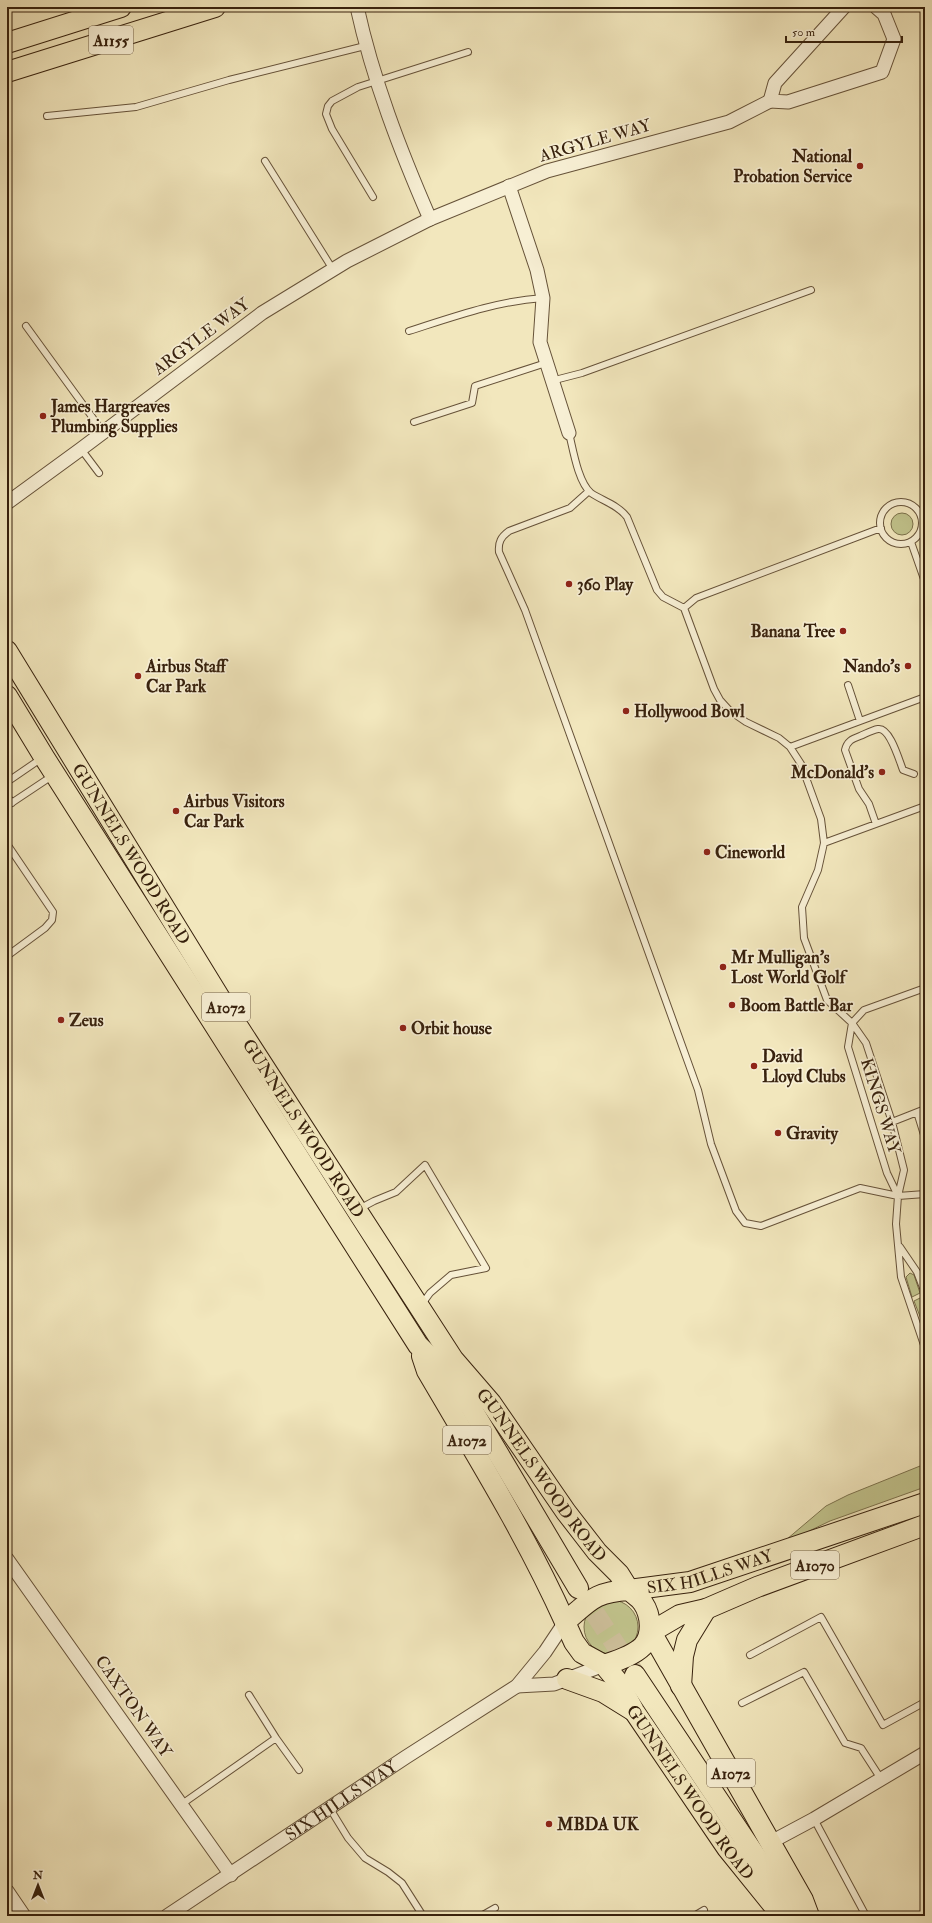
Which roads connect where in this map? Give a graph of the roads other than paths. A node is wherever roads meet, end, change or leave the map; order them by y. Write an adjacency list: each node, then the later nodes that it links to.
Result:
1 (121, 7): 6 (main road, A1155)
2 (215, 7): 9 (main road, A1155)
3 (357, 7): 7 (street)
4 (844, 7): 11 (street)
5 (876, 7): 11 (street, ARGYLE WAY)
6 (7, 43)
7 (365, 46): 10 (street); 12 (lane)
8 (468, 52): 10 (lane)
9 (7, 72)
10 (376, 82): 15 (lane); 16 (street)
11 (770, 101): 14 (street, ARGYLE WAY)
12 (47, 116)
13 (265, 160): 17 (lane)
14 (509, 186): 16 (street, ARGYLE WAY); 19 (street)
15 (373, 197)
16 (430, 219): 17 (street, ARGYLE WAY)
17 (332, 268): 25 (street, ARGYLE WAY)
18 (811, 290): 23 (lane)
19 (543, 298): 21 (lane); 22 (street)
20 (26, 326): 25 (lane)
21 (409, 330)
22 (546, 363): 23 (street); 24 (lane)
23 (551, 381): 26 (street)
24 (414, 422)
25 (104, 432): 27 (street, ARGYLE WAY)
26 (569, 433): 29 (lane)
27 (81, 449): 28 (lane); 30 (street, ARGYLE WAY)
28 (99, 473)
29 (590, 491): 35 (lane); 60 (lane)
30 (7, 502)
31 (922, 512): 32 (lane); 33 (lane)
32 (881, 528): 33 (lane); 35 (lane)
33 (910, 542): 34 (lane)
34 (925, 582)
35 (684, 608): 41 (lane, KINGS WAY)
36 (7, 651): 61 (main road, GUNNELS WOOD ROAD / A1072)
37 (848, 685): 40 (lane)
38 (7, 696): 42 (main road, GUNNELS WOOD ROAD / A1072)
39 (925, 697): 40 (lane)
40 (860, 721): 41 (lane)
41 (790, 747): 50 (lane, KINGS WAY)
42 (44, 757): 43 (main road, GUNNELS WOOD ROAD / A1072); 45 (lane)
43 (55, 774): 47 (lane); 65 (main road, GUNNELS WOOD ROAD / A1072)
44 (914, 774): 49 (lane)
45 (7, 782)
46 (7, 796): 47 (lane)
47 (9, 804)
48 (925, 806): 49 (lane)
49 (876, 824): 50 (lane)
50 (824, 842): 54 (lane, KINGS WAY)
51 (7, 844): 52 (lane)
52 (7, 956)
53 (925, 988): 54 (lane)
54 (852, 1023): 57 (lane, KINGS WAY); 60 (lane, KINGS WAY)
55 (925, 1110): 56 (lane)
56 (917, 1112): 57 (lane); 58 (lane)
57 (892, 1122): 60 (lane, KINGS WAY)
58 (925, 1138)
59 (925, 1194): 60 (lane)
60 (898, 1196): 62 (lane, KINGS WAY)
61 (357, 1210): 64 (main road, GUNNELS WOOD ROAD / A1072); 64 (lane)
62 (899, 1246): 63 (lane); 66 (lane, KINGS WAY)
63 (925, 1293)
64 (419, 1307): 67 (main road, GUNNELS WOOD ROAD / A1072)
65 (418, 1345): 68 (main road, GUNNELS WOOD ROAD / A1072); 75 (main road, GUNNELS WOOD ROAD / A1072)
66 (925, 1348)
67 (454, 1359): 68 (main road, GUNNELS WOOD ROAD / A1072); 73 (main road, GUNNELS WOOD ROAD / A1072)
68 (470, 1406): 72 (main road, GUNNELS WOOD ROAD / A1072)
69 (925, 1503): 73 (main road, SIX HILLS WAY / A1070)
70 (925, 1525): 74 (main road, SIX HILLS WAY / A1070)
71 (7, 1559): 91 (street, CAXTON WAY)
72 (578, 1588)
73 (629, 1590): 75 (main road); 76 (main road, GUNNELS WOOD ROAD / A1072)
74 (706, 1609): 76 (main road, SIX HILLS WAY / A1070); 82 (main road)
75 (565, 1622): 78 (main road, GUNNELS WOOD ROAD / A1072); 81 (street, SIX HILLS WAY)
76 (651, 1632): 78 (main road); 82 (main road, GUNNELS WOOD ROAD / A1072)
77 (750, 1655): 84 (lane)
78 (604, 1665): 80 (street, SIX HILLS WAY); 86 (main road, GUNNELS WOOD ROAD / A1072)
79 (635, 1675): 96 (main road, GUNNELS WOOD ROAD / A1072)
80 (567, 1679): 81 (street, SIX HILLS WAY); 86 (main road)
81 (517, 1686): 92 (street, SIX HILLS WAY)
82 (681, 1686): 94 (main road, GUNNELS WOOD ROAD / A1072)
83 (249, 1695): 87 (lane)
84 (925, 1702)
85 (742, 1703): 90 (lane)
86 (634, 1711): 105 (main road, GUNNELS WOOD ROAD / A1072)
87 (276, 1738): 89 (lane); 91 (lane)
88 (925, 1753): 90 (street)
89 (299, 1770)
90 (881, 1780): 93 (street)
91 (182, 1804): 95 (street, CAXTON WAY)
92 (329, 1807): 95 (street, SIX HILLS WAY); 102 (lane)
93 (814, 1819): 94 (street); 108 (lane)
94 (771, 1842): 107 (main road, GUNNELS WOOD ROAD / A1072)
95 (231, 1874): 101 (street, SIX HILLS WAY)
96 (769, 1876): 105 (main road, GUNNELS WOOD ROAD / A1072); 106 (main road, GUNNELS WOOD ROAD / A1072)
97 (7, 1891): 100 (street)
98 (495, 1908): 103 (lane)
99 (704, 1910): 104 (lane)
100 (24, 1916)
101 (167, 1916)
102 (423, 1916)
103 (481, 1916)
104 (694, 1916)
105 (782, 1916)
106 (806, 1916)
107 (809, 1916)
108 (866, 1916)

